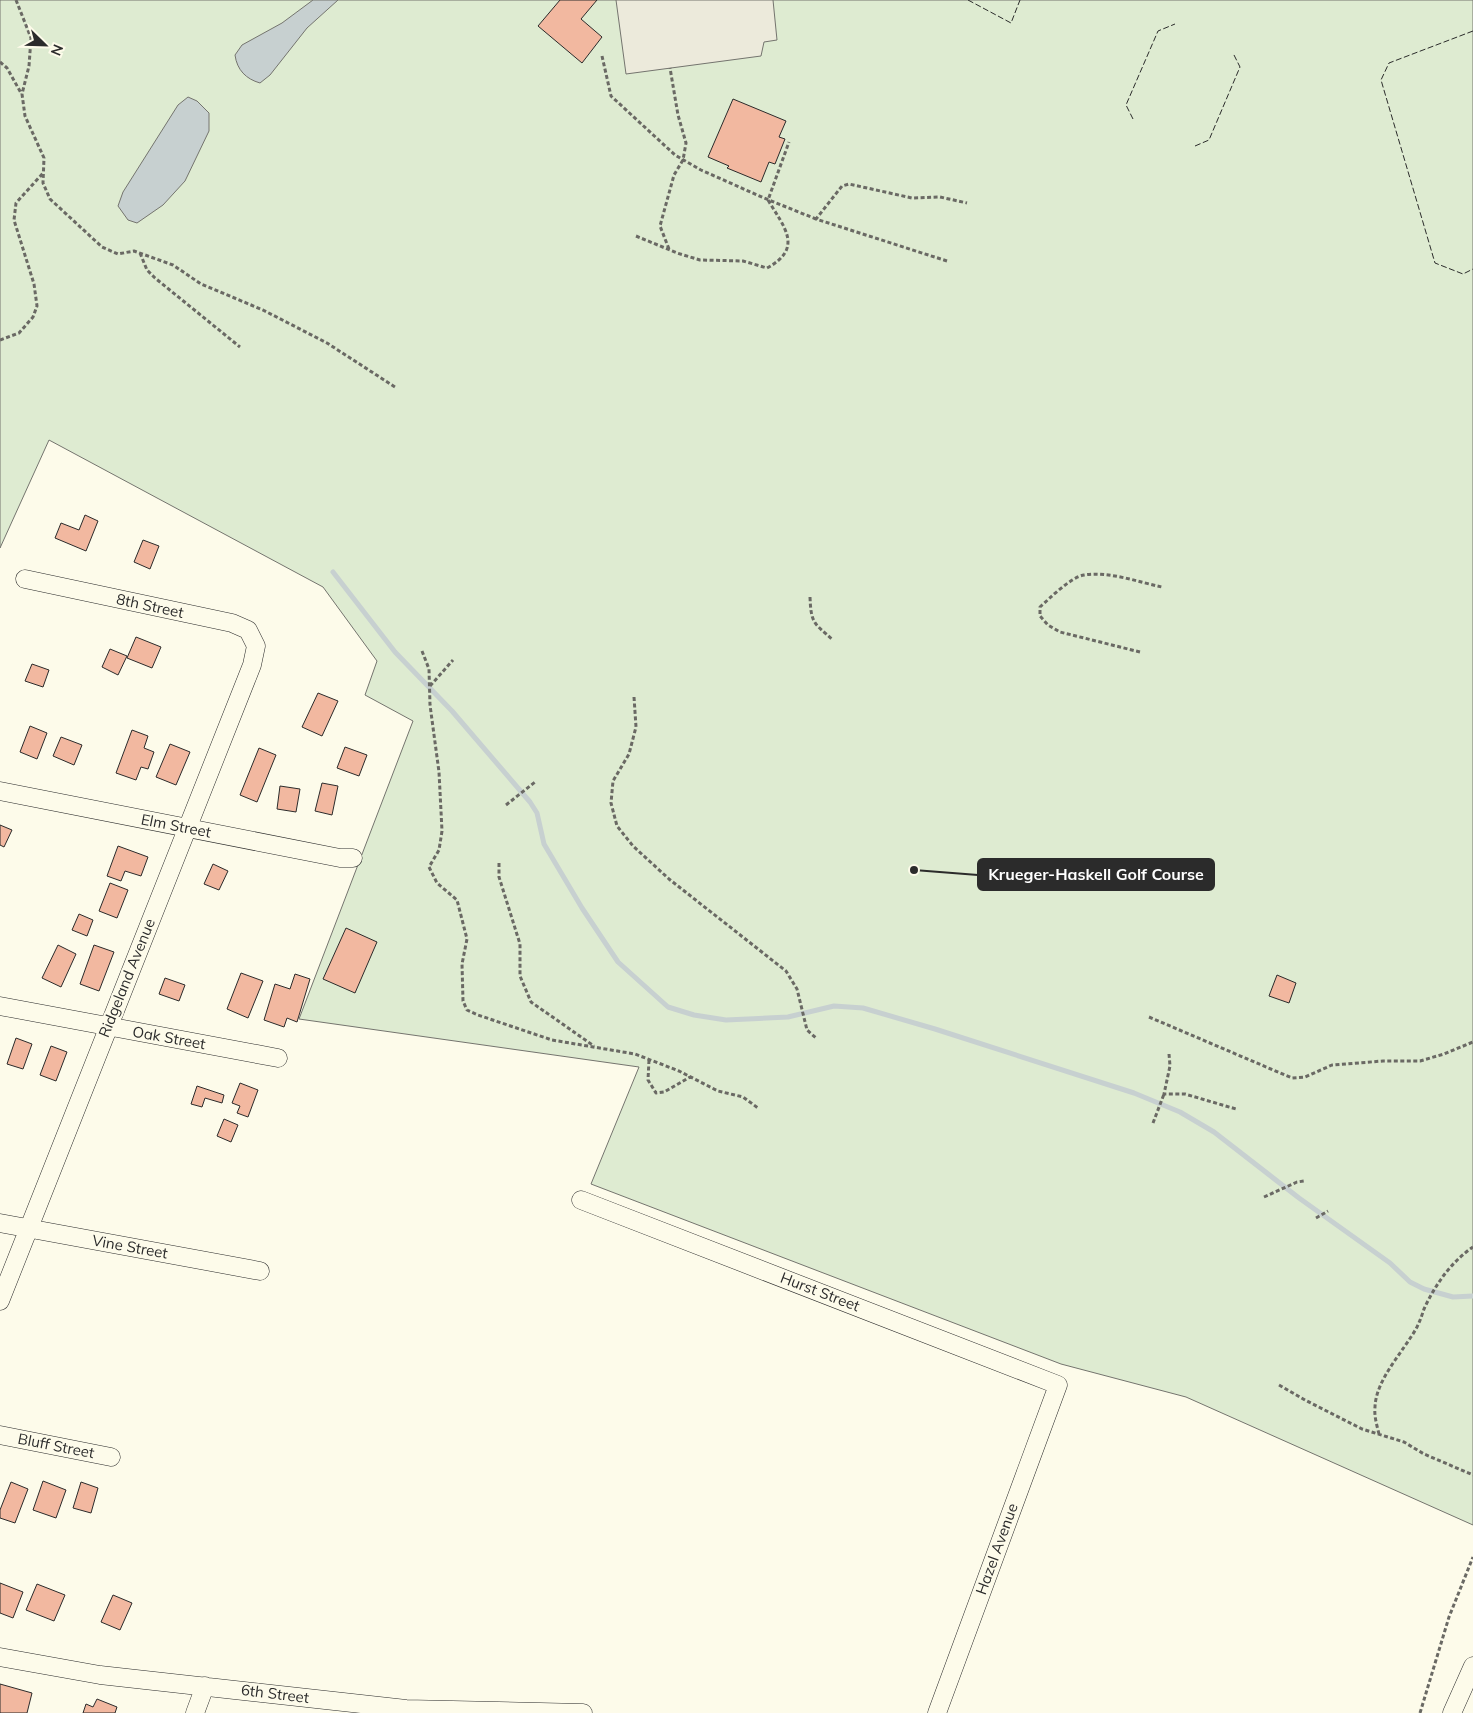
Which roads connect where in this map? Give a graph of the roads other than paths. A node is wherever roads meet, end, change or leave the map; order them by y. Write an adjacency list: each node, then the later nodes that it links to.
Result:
1 (25, 579): 2 (street, 8th Street)
2 (254, 656): 4 (street, Ridgeland Avenue)
3 (0, 791): 4 (street, Elm Street)
4 (187, 828): 5 (street, Elm Street); 7 (street, Ridgeland Avenue)
5 (353, 858)
6 (0, 1006): 7 (street, Oak Street)
7 (108, 1028): 8 (street, Oak Street); 11 (street, Ridgeland Avenue)
8 (278, 1058)
9 (581, 1200): 14 (street, Hurst Street)
10 (0, 1223): 11 (street, Vine Street)
11 (29, 1229): 12 (street, Vine Street); 13 (street, Ridgeland Avenue)
12 (260, 1271)
13 (0, 1301)
14 (1058, 1385): 23 (street, Hazel Avenue)
15 (0, 1435): 16 (street, Bluff Street)
16 (111, 1457)
17 (0, 1657): 19 (street, 6th Street)
18 (1473, 1666): 24 (street)
19 (205, 1686): 20 (street, 6th Street); 21 (street)
20 (406, 1711): 22 (street, 6th Street)
21 (194, 1713)
22 (583, 1713)
23 (937, 1713)
24 (1452, 1713)

